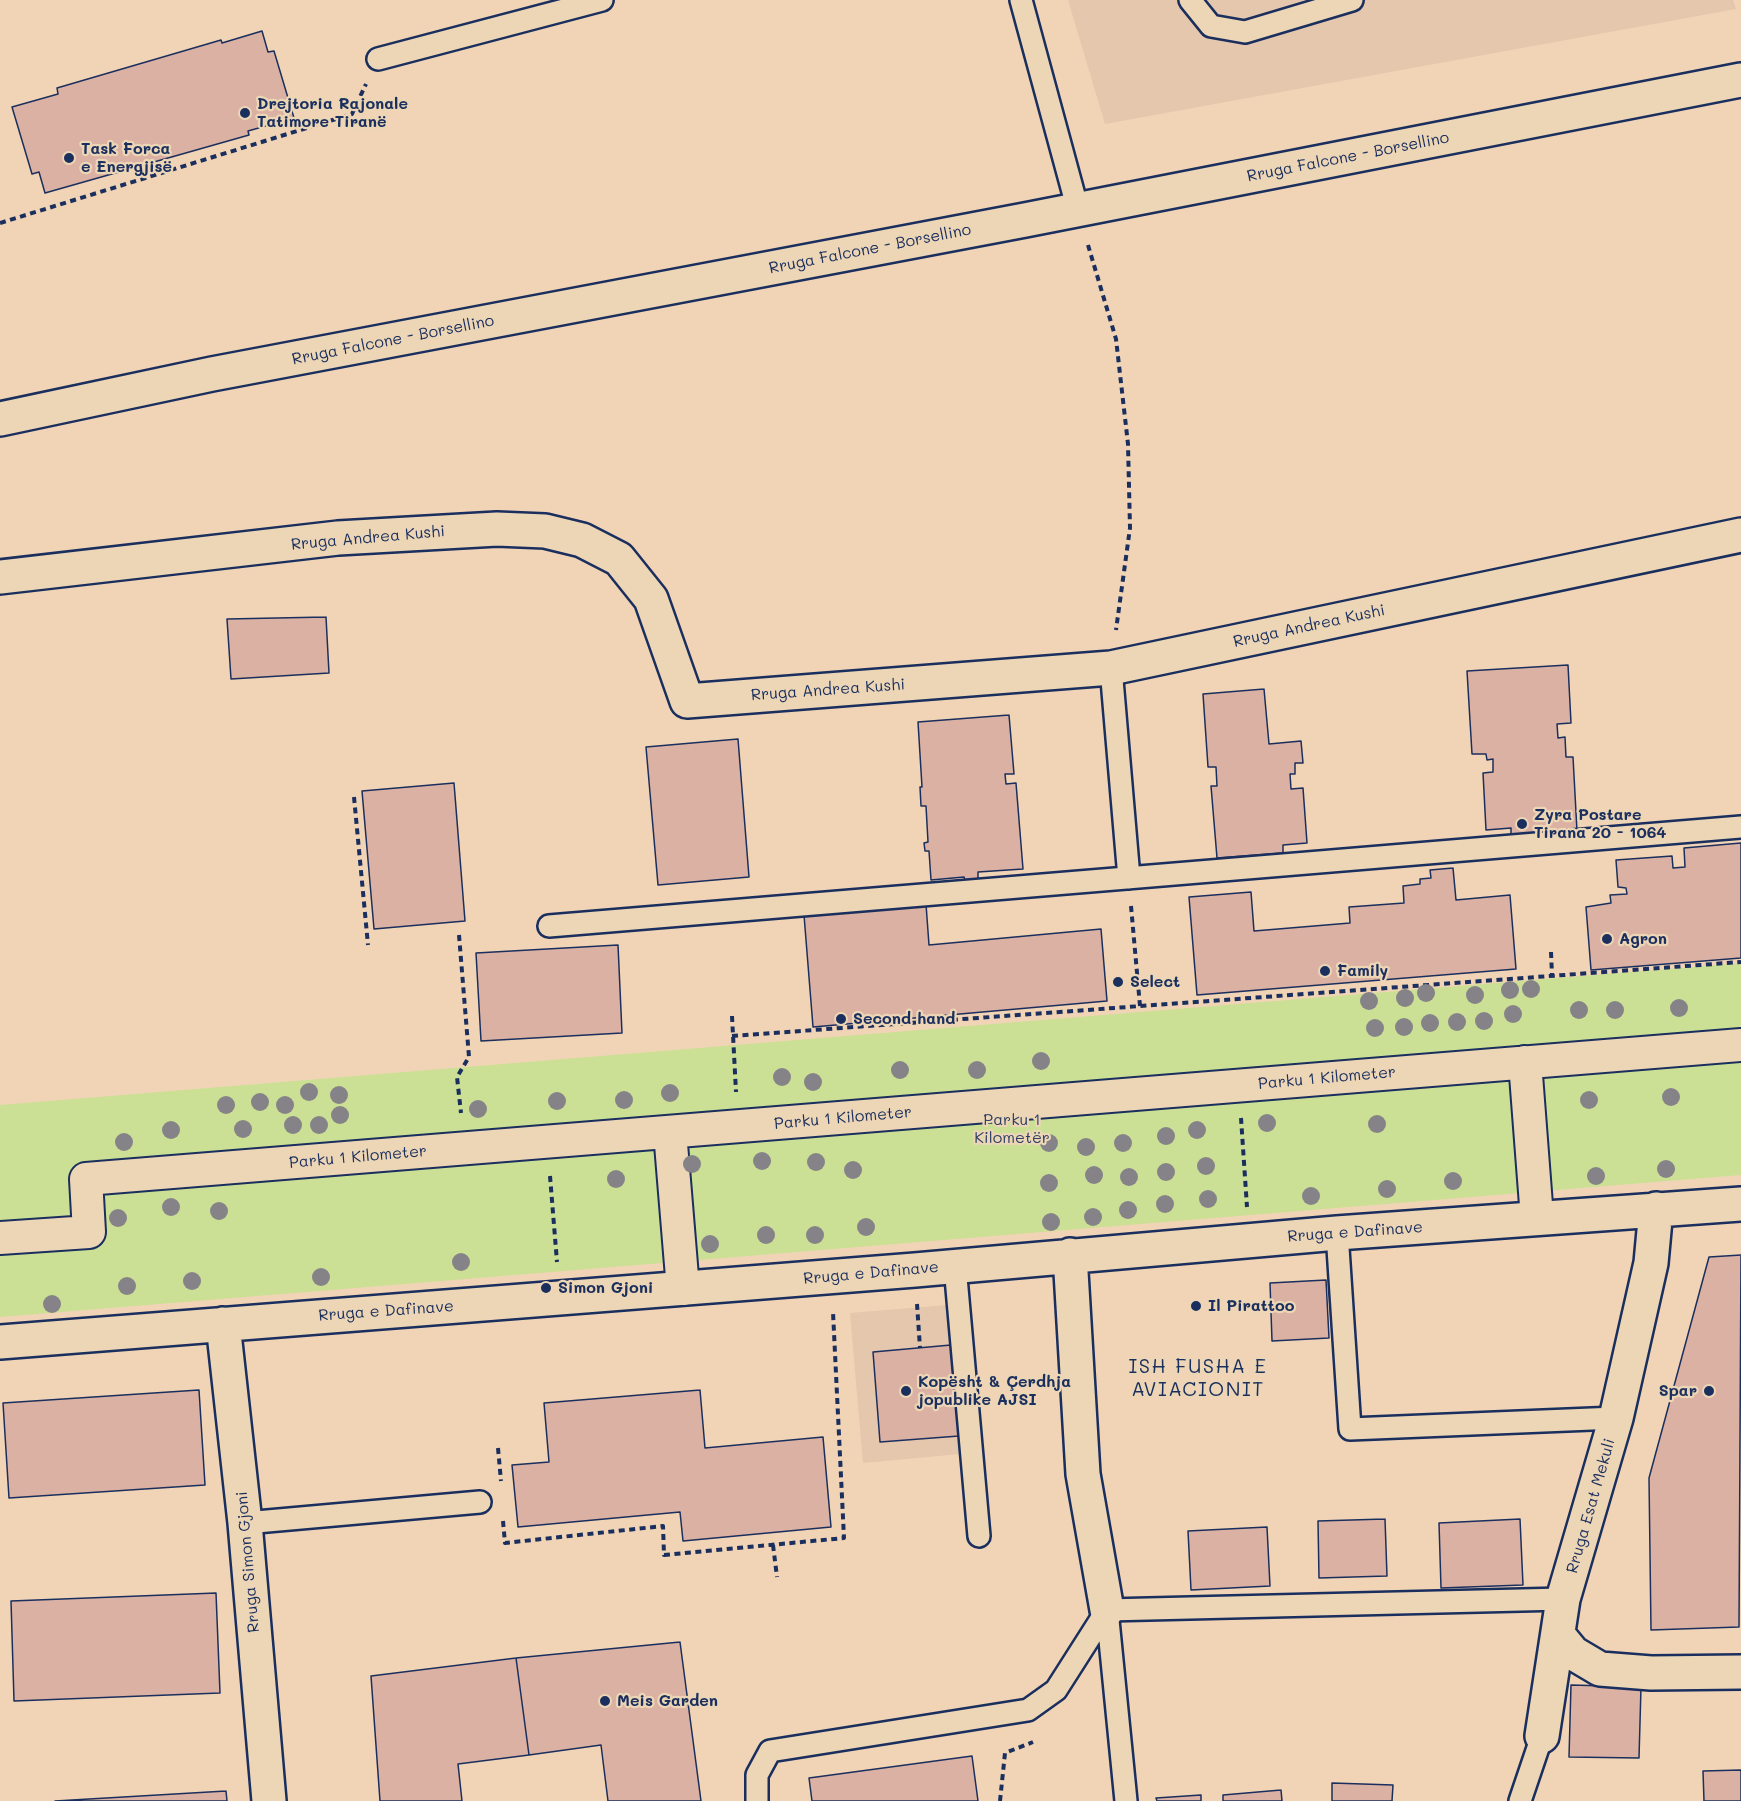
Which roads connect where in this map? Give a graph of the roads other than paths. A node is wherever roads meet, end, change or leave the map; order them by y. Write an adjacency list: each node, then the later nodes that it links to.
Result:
1 (602, 0): 5 (lane)
2 (1021, 0): 7 (lane)
3 (1190, 0): 4 (lane)
4 (1352, 0)
5 (378, 59)
6 (1741, 80): 7 (street, Rruga Falcone - Borsellino)
7 (1078, 210): 8 (street, Rruga Falcone - Borsellino)
8 (0, 418)
9 (1741, 535): 11 (street, Rruga Andrea Kushi)
10 (0, 577): 11 (street, Rruga Andrea Kushi)
11 (1111, 668): 13 (lane)
12 (1741, 827): 13 (lane)
13 (1129, 878): 14 (lane)
14 (549, 926)
15 (1741, 1045): 16 (street, Parku 1 Kilometer)
16 (1525, 1062): 17 (street, Parku 1 Kilometer); 20 (street)
17 (670, 1132): 22 (street, Parku 1 Kilometer); 25 (street)
18 (1741, 1204): 19 (street, Rruga e Dafinave)
19 (1656, 1209): 20 (street, Rruga e Dafinave); 28 (street, Rruga Esat Mekuli)
20 (1537, 1218): 21 (street, Rruga e Dafinave)
21 (1337, 1233): 23 (street, Rruga e Dafinave); 28 (lane)
22 (0, 1238)
23 (1070, 1256): 24 (street, Rruga e Dafinave); 33 (street)
24 (955, 1266): 25 (street, Rruga e Dafinave); 31 (lane)
25 (683, 1289): 26 (street, Rruga e Dafinave)
26 (223, 1324): 27 (street, Rruga e Dafinave); 30 (street, Rruga Simon Gjoni)
27 (0, 1342)
28 (1616, 1418): 32 (street, Rruga Esat Mekuli)
29 (480, 1502): 30 (lane)
30 (245, 1523): 37 (street, Rruga Simon Gjoni)
31 (980, 1536)
32 (1563, 1599): 33 (lane); 34 (street, Rruga Esat Mekuli)
33 (1107, 1610): 38 (lane); 39 (lane)
34 (1559, 1636): 35 (street); 36 (street, Rruga Esat Mekuli)
35 (1741, 1672)
36 (1542, 1736): 40 (lane, Rruga Esat Mekuli)
37 (269, 1801)
38 (757, 1801)
39 (1126, 1801)
40 (1520, 1801)

